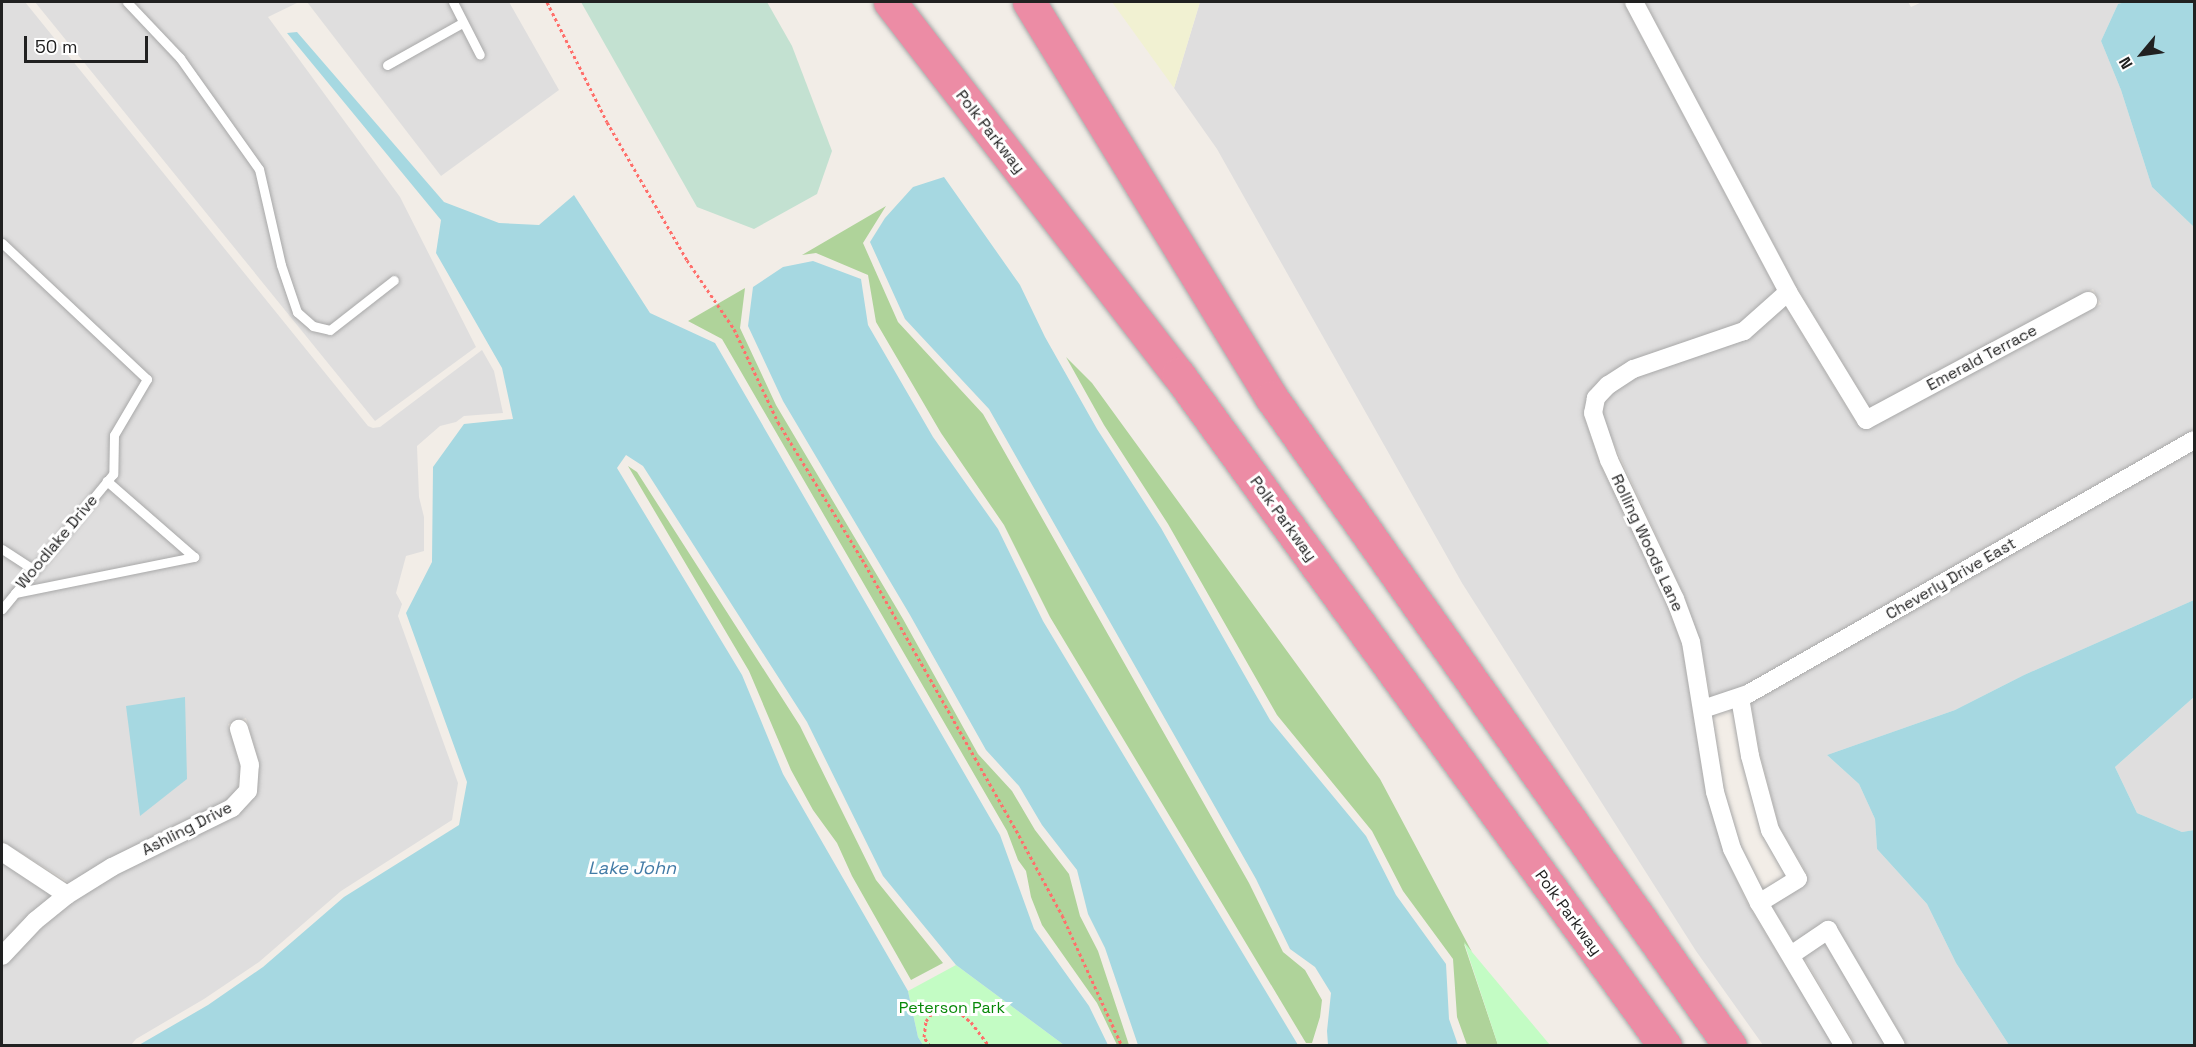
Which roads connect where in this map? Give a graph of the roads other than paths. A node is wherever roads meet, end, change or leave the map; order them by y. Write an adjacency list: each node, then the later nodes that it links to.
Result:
1 (127, 2): 10 (lane)
2 (453, 2): 6 (lane)
3 (890, 2): 27 (highway, Polk Parkway)
4 (1029, 2): 28 (highway)
5 (1634, 2): 11 (street)
6 (462, 23): 7 (lane); 8 (lane)
7 (480, 55)
8 (387, 65)
9 (2, 243): 14 (lane)
10 (394, 280)
11 (1788, 292): 12 (street, Emerald Terrace); 20 (street, Rolling Woods Lane)
12 (2088, 301)
13 (2194, 440): 19 (street, Cheverly Drive East)
14 (110, 478): 16 (lane, Woodlake Drive); 17 (lane)
15 (2, 549): 16 (lane)
16 (34, 570): 17 (lane, Woodlake Drive)
17 (15, 593): 18 (lane, Woodlake Drive)
18 (2, 609)
19 (1740, 698): 20 (street, Cheverly Drive East); 24 (street)
20 (1703, 709): 24 (street, Rolling Woods Lane)
21 (239, 729): 23 (street, Ashling Drive)
22 (2, 852): 23 (street)
23 (67, 895): 26 (street, Ashling Drive)
24 (1759, 903): 25 (street, Rolling Woods Lane)
25 (1791, 955): 29 (street, Rolling Woods Lane); 30 (street)
26 (2, 956)
27 (1665, 1046)
28 (1730, 1046)
29 (1844, 1046)
30 (1896, 1046)

